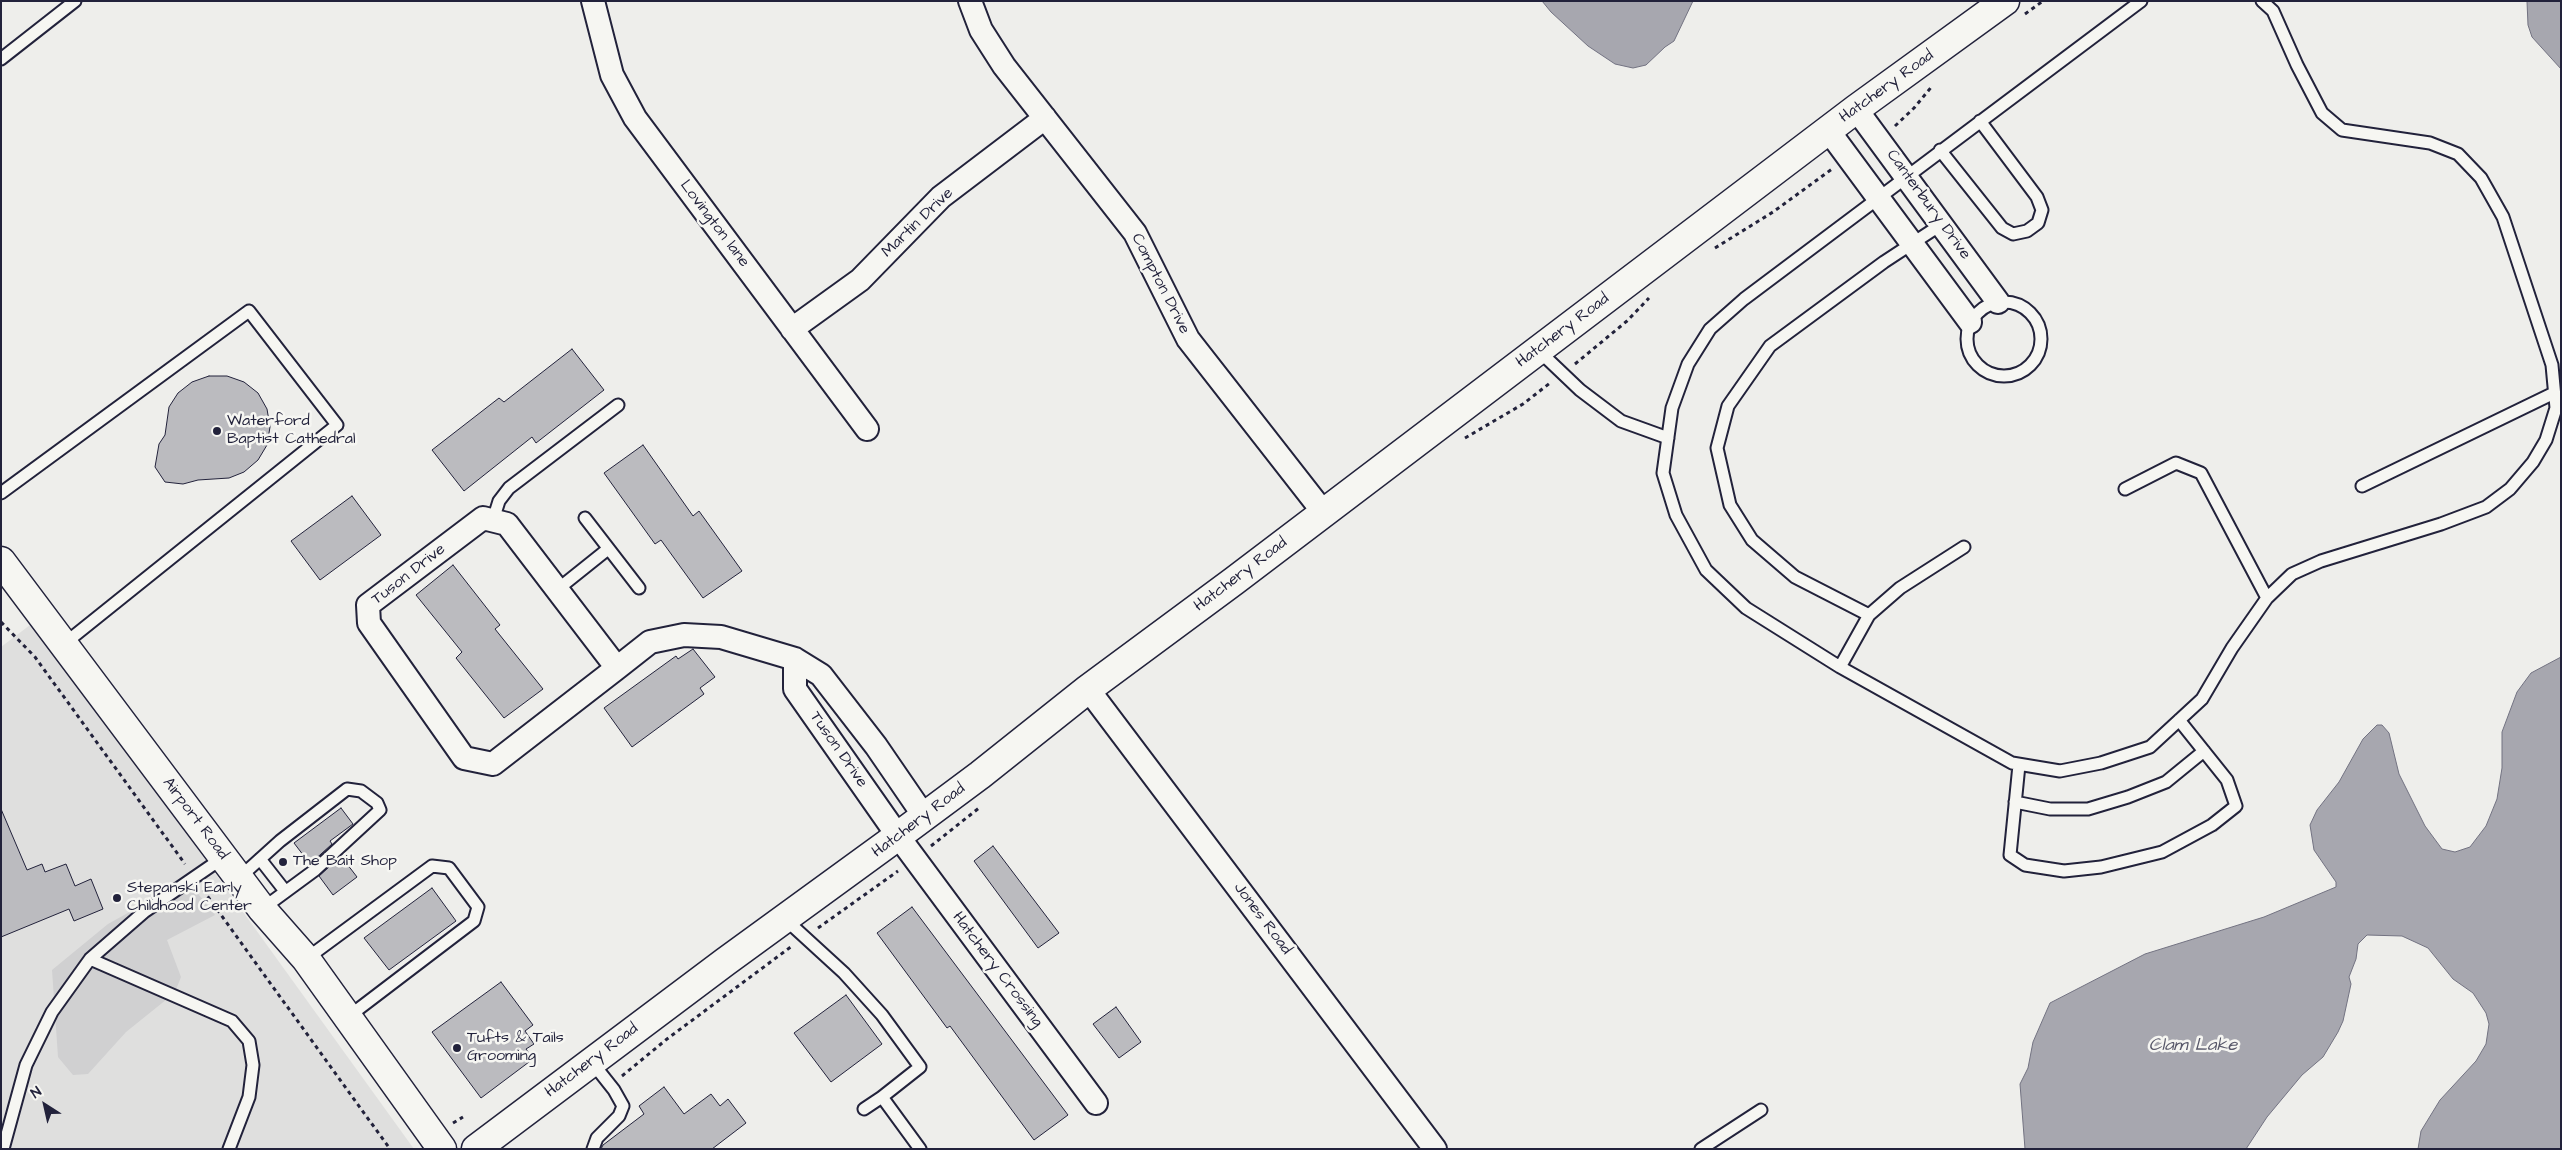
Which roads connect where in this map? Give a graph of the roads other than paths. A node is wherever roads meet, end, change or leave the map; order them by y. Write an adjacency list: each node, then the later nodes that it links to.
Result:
1 (75, 1): 7 (lane)
2 (593, 1): 19 (street, Lovington lane)
3 (970, 1): 9 (street, Compton Drive)
4 (2141, 1): 10 (lane)
5 (2262, 1): 21 (lane)
6 (2014, 9): 8 (street, Hatchery Road)
7 (1, 59)
8 (1856, 109): 11 (street, Hatchery Road); 13 (street, Canterbury Drive)
9 (1045, 118): 19 (street, Martin Drive); 28 (street, Compton Drive)
10 (1980, 121): 12 (lane); 12 (lane)
11 (1828, 130): 14 (street); 20 (street, Hatchery Road)
12 (1940, 150): 13 (lane)
13 (1907, 176): 14 (lane); 15 (street, Canterbury Drive)
14 (1879, 196): 16 (street); 24 (lane)
15 (1942, 224): 16 (lane); 17 (street, Canterbury Drive)
16 (1913, 243): 18 (street); 37 (lane)
17 (1998, 302): 18 (lane); 18 (lane)
18 (1970, 322)
19 (792, 329): 23 (street, Lovington lane)
20 (1538, 350): 24 (lane); 28 (street, Hatchery Road)
21 (2554, 393): 25 (lane); 36 (lane)
22 (618, 405): 30 (lane)
23 (867, 429)
24 (1668, 438): 40 (lane)
25 (2362, 486)
26 (2124, 489): 36 (lane)
27 (1, 494): 38 (lane)
28 (1324, 513): 42 (street, Hatchery Road)
29 (585, 518): 32 (lane)
30 (493, 520): 35 (street); 41 (street, Tuson Drive)
31 (1964, 547): 37 (lane)
32 (608, 548): 34 (lane); 35 (lane)
33 (1, 561): 38 (street, Airport Road)
34 (639, 588)
35 (558, 589): 41 (street)
36 (2268, 598): 43 (lane)
37 (1870, 615): 40 (lane)
38 (64, 644): 50 (street, Airport Road)
39 (795, 659): 41 (street, Tuson Drive); 47 (street, Tuson Drive); 48 (street, Tuson Drive)
40 (1840, 667): 45 (lane)
41 (617, 668)
42 (1088, 689): 47 (street, Hatchery Road); 68 (street, Jones Road)
43 (2179, 720): 44 (lane); 45 (lane)
44 (2204, 751): 46 (lane); 46 (lane)
45 (2019, 765): 46 (lane)
46 (2015, 802)
47 (924, 816): 48 (street, Hatchery Road)
48 (898, 836): 53 (street, Hatchery Road); 59 (street, Hatchery Crossing)
49 (260, 859): 50 (lane); 51 (lane); 51 (lane)
50 (231, 867): 52 (street, Airport Road); 55 (lane)
51 (285, 891): 52 (lane)
52 (262, 908): 54 (street, Airport Road)
53 (785, 919): 57 (street, Hatchery Road); 58 (lane)
54 (306, 959): 56 (street, Airport Road); 56 (lane)
55 (90, 960): 62 (lane); 63 (lane)
56 (348, 1016): 64 (street, Airport Road)
57 (591, 1061): 65 (street, Hatchery Road); 66 (lane)
58 (882, 1097): 60 (lane); 67 (lane)
59 (1096, 1103)
60 (864, 1109)
61 (1760, 1110): 69 (lane)
62 (2, 1149)
63 (229, 1149)
64 (442, 1149)
65 (476, 1149)
66 (593, 1149)
67 (920, 1149)
68 (1435, 1149)
69 (1701, 1149)

